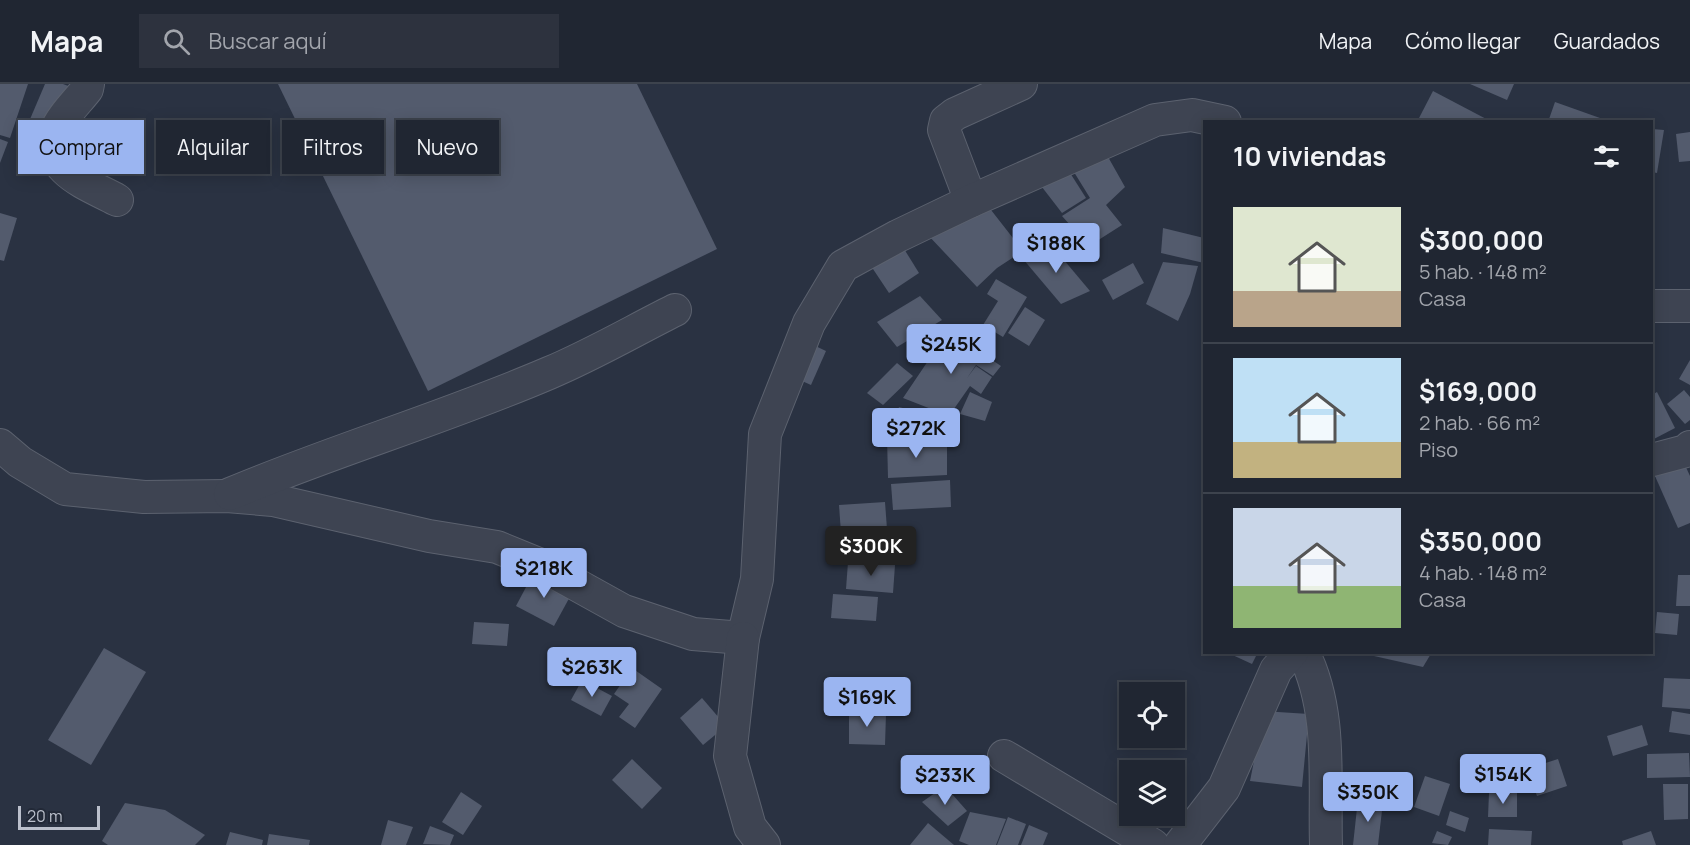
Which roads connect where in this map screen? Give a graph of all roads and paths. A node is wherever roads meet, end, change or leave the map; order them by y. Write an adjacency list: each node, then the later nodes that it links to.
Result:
1 (88, 84): 4 (street)
2 (1021, 84): 5 (street)
3 (1216, 120): 5 (street)
4 (117, 200)
5 (971, 201): 13 (street)
6 (1653, 306): 7 (street)
7 (1690, 306)
8 (675, 310): 12 (street)
9 (0, 445): 12 (street)
10 (1690, 447): 11 (street)
11 (1653, 460)
12 (227, 496): 13 (street)
13 (743, 638): 17 (street)
14 (1290, 654): 19 (street)
15 (1303, 654): 20 (street)
16 (1004, 756): 18 (street)
17 (764, 845)
18 (1153, 845)
19 (1180, 845)
20 (1326, 845)

